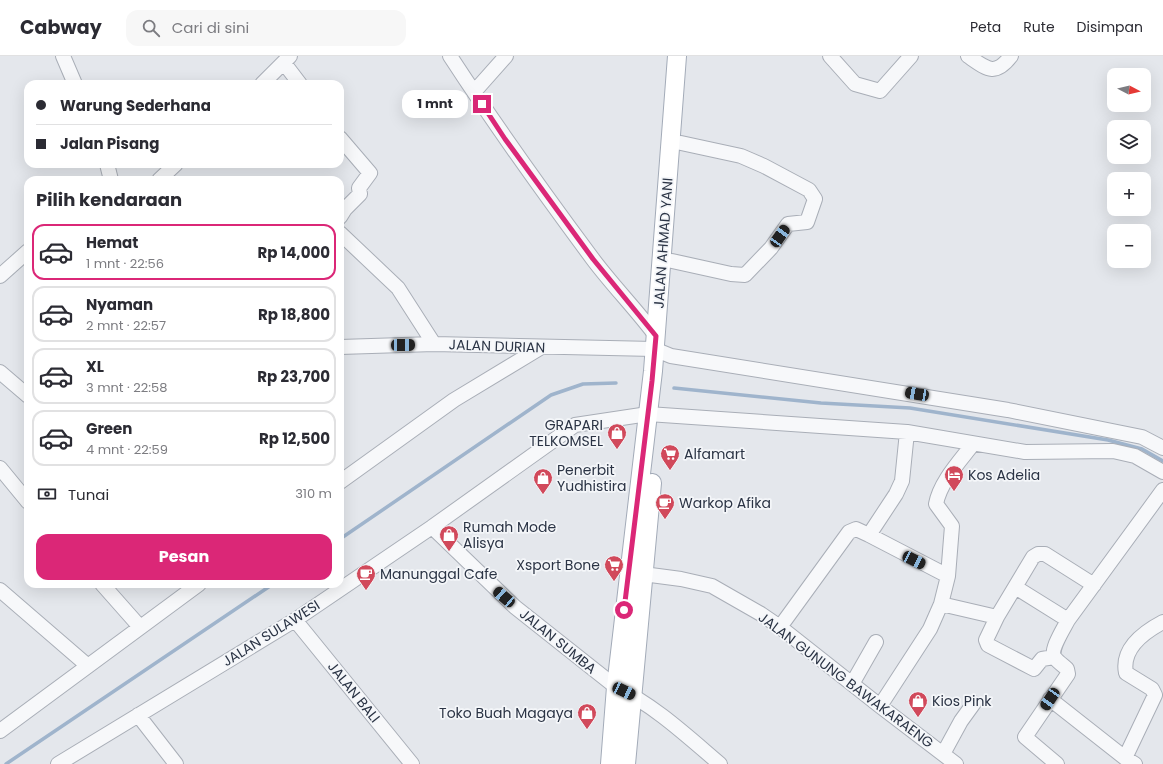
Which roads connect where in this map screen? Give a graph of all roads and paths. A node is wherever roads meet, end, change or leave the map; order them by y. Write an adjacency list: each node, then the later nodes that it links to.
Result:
1 (64, 56): 11 (street)
2 (450, 56): 14 (street)
3 (506, 56): 14 (street)
4 (677, 56): 27 (main road, JALAN AHMAD YANI)
5 (688, 56): 16 (main road)
6 (830, 56): 7 (street)
7 (911, 56)
8 (968, 56): 9 (street)
9 (1011, 56)
10 (287, 60): 12 (street); 13 (street)
11 (73, 80)
12 (266, 80)
13 (298, 80)
14 (474, 92): 27 (street)
15 (344, 143): 19 (street)
16 (681, 143): 22 (main road); 22 (street)
17 (172, 168): 18 (street)
18 (163, 176)
19 (344, 212)
20 (344, 237): 24 (street)
21 (24, 255): 23 (street)
22 (672, 261): 27 (main road)
23 (0, 276)
24 (434, 344): 25 (street, JALAN DURIAN); 26 (street, JALAN DURIAN)
25 (344, 347)
26 (540, 348): 27 (street, JALAN DURIAN); 36 (street)
27 (658, 356): 30 (main road, JALAN AHMAD YANI); 33 (street, JALAN DURIAN)
28 (0, 372): 29 (street)
29 (24, 393)
30 (654, 408): 31 (street, JALAN SULAWESI); 39 (street, JALAN SULAWESI); 41 (main road); 61 (main road, JALAN AHMAD YANI)
31 (907, 432): 32 (street, JALAN SULAWESI); 40 (street)
32 (973, 444): 35 (street, JALAN SULAWESI); 42 (street)
33 (1163, 448)
34 (0, 468): 38 (street)
35 (1163, 472)
36 (344, 479)
37 (1163, 490): 43 (street)
38 (24, 497)
39 (432, 527): 44 (street, JALAN SULAWESI); 61 (street, JALAN SUMBA)
40 (869, 535): 42 (street); 56 (street)
41 (643, 574): 56 (street, JALAN GUNUNG BAWAKARAENG); 62 (main road)
42 (948, 576): 50 (street)
43 (1094, 585): 48 (street); 53 (street)
44 (344, 587)
45 (106, 588): 55 (street)
46 (194, 588): 55 (street)
47 (342, 588): 52 (street, JALAN SULAWESI)
48 (1014, 588): 51 (street); 53 (street)
49 (0, 590): 59 (street)
50 (941, 604): 51 (street); 65 (street)
51 (997, 617): 58 (street)
52 (295, 620): 66 (street, JALAN SULAWESI); 72 (street, JALAN BALI)
53 (1068, 620): 58 (street)
54 (1163, 622): 69 (street)
55 (140, 627): 59 (street)
56 (780, 627): 60 (street, JALAN GUNUNG BAWAKARAENG)
57 (876, 642): 60 (street)
58 (1054, 657): 63 (street)
59 (88, 666): 67 (street)
60 (852, 684): 65 (street, JALAN GUNUNG BAWAKARAENG)
61 (616, 687): 62 (street, JALAN SUMBA); 73 (main road, JALAN AHMAD YANI)
62 (632, 694): 74 (main road); 75 (street, JALAN SUMBA)
63 (1050, 699): 69 (street); 77 (street)
64 (974, 703): 68 (street)
65 (880, 706): 68 (street, JALAN GUNUNG BAWAKARAENG)
66 (138, 715): 70 (street, JALAN SULAWESI); 71 (street)
67 (0, 731)
68 (943, 754): 76 (street, JALAN GUNUNG BAWAKARAENG)
69 (1130, 761)
70 (58, 764)
71 (176, 764)
72 (412, 764)
73 (610, 764)
74 (626, 764)
75 (720, 764)
76 (956, 764)
77 (1057, 764)

